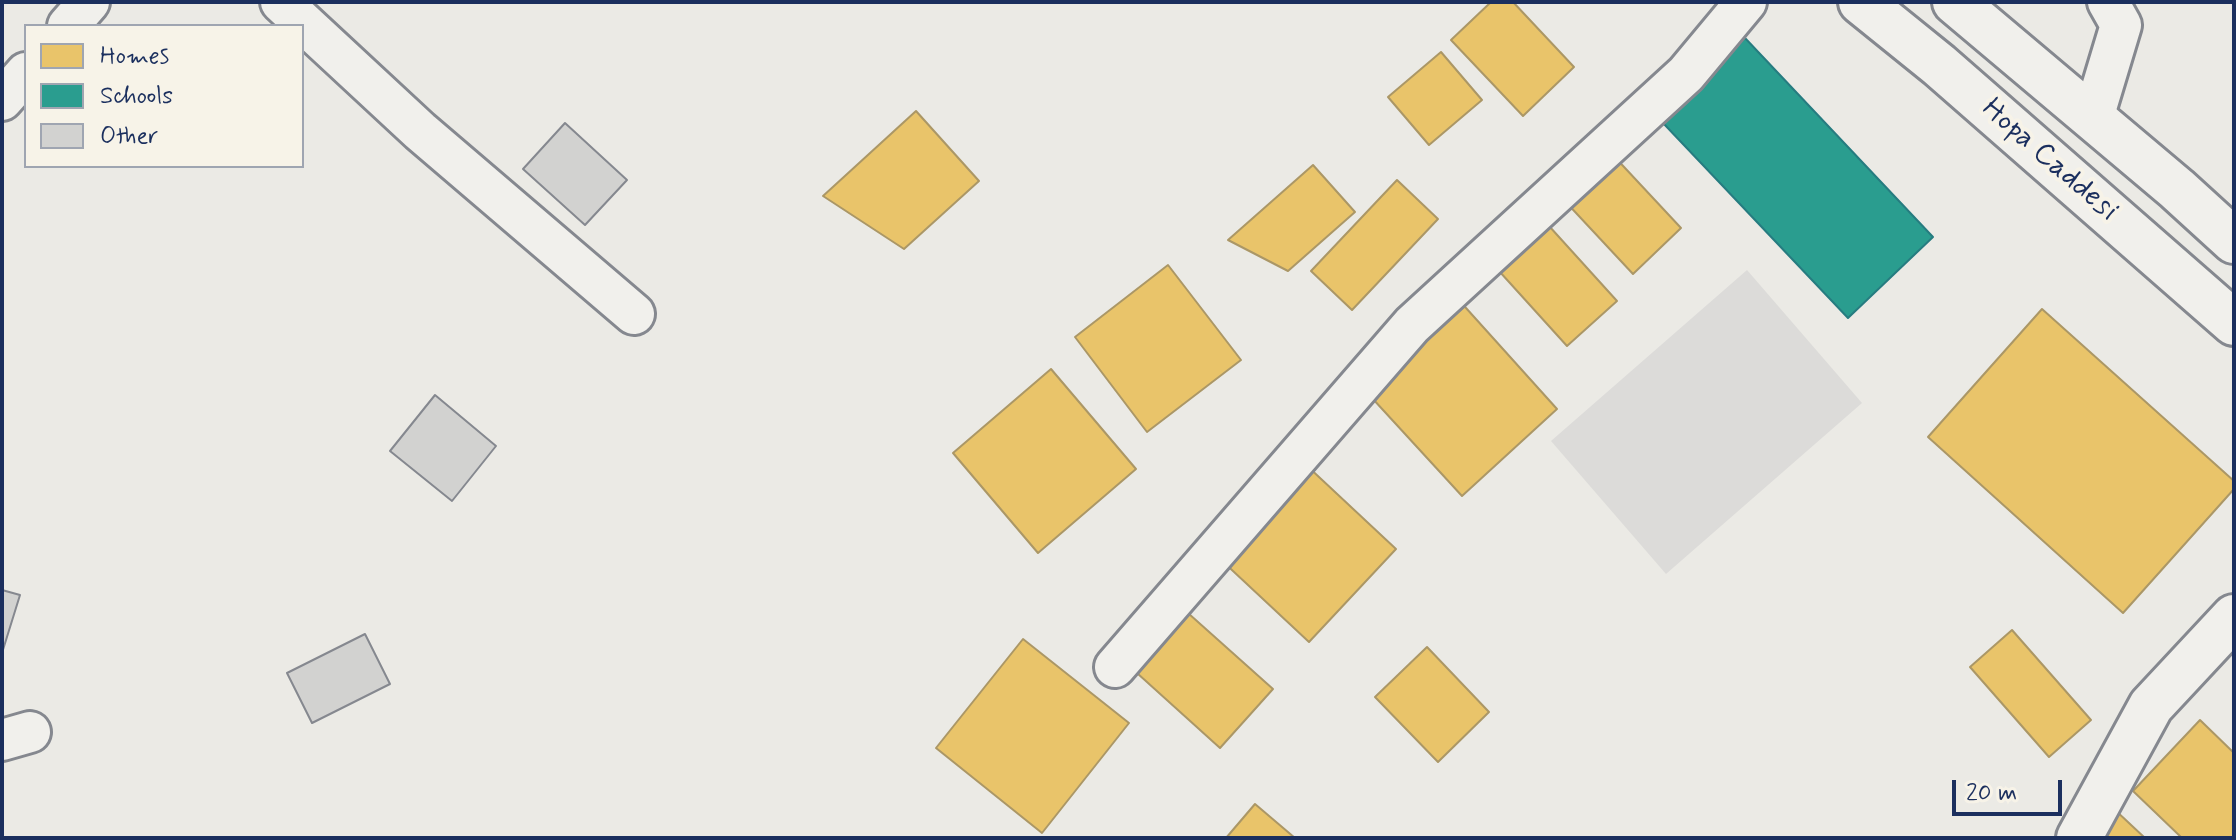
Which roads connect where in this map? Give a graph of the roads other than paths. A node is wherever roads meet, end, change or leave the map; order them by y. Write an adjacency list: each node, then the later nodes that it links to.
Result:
1 (89, 2): 7 (street)
2 (281, 2): 12 (street)
3 (1746, 2): 15 (street)
4 (1861, 2): 13 (main road, Hopa Caddesi)
5 (1955, 2): 10 (main road, Hopa Caddesi)
6 (2108, 2): 10 (street)
7 (70, 24)
8 (24, 75): 9 (street)
9 (2, 100)
10 (2093, 118): 11 (main road, Hopa Caddesi)
11 (2234, 241)
12 (634, 314)
13 (2234, 323)
14 (2234, 617): 16 (main road)
15 (1115, 667)
16 (2079, 838)

